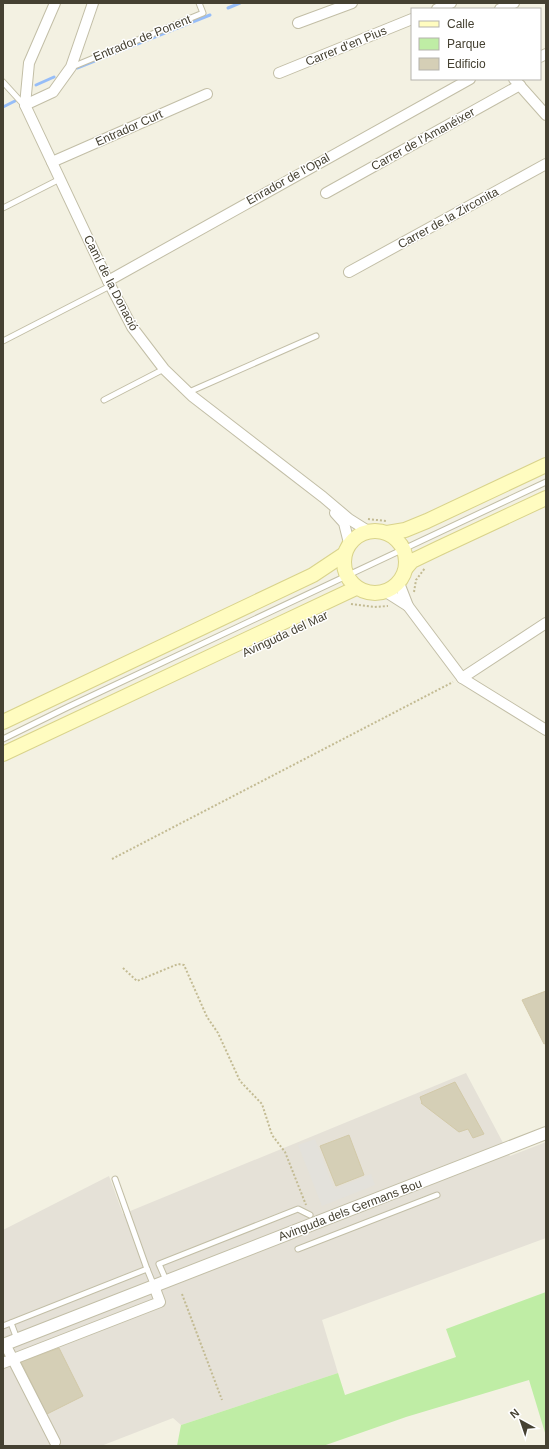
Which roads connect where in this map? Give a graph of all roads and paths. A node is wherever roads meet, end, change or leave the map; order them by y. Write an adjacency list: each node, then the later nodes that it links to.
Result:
1 (56, 3): 17 (street)
2 (93, 3): 11 (street)
3 (199, 3): 11 (lane, Entrador de Ponent)
4 (352, 3): 10 (street)
5 (451, 3): 7 (street)
6 (514, 3): 8 (street)
7 (439, 8)
8 (502, 8)
9 (411, 19): 12 (street, Carrer d'en Pius)
10 (298, 23)
11 (71, 67): 17 (street)
12 (279, 73)
13 (468, 80): 25 (street, Enrador de l'Opal)
14 (3, 82): 17 (lane)
15 (517, 82): 18 (street); 22 (street, Carrer de l'Amanéixer)
16 (207, 94): 19 (street, Entrador Curt)
17 (25, 105): 19 (street, Camí de la Donació)
18 (546, 115)
19 (52, 162): 21 (street, Camí de la Donació)
20 (546, 164): 24 (street, Carrer de la Zirconita)
21 (60, 179): 23 (lane); 25 (street, Camí de la Donació)
22 (326, 193)
23 (3, 208)
24 (349, 272)
25 (109, 283): 27 (lane); 28 (street, Camí de la Donació)
26 (316, 336): 29 (lane)
27 (3, 341)
28 (164, 369): 29 (street, Camí de la Donació); 30 (lane)
29 (189, 392): 33 (street, Camí de la Donació)
30 (104, 400)
31 (546, 465): 36 (main road)
32 (546, 482): 37 (lane)
33 (323, 497): 35 (street, Camí de la Donació); 38 (street, Camí de la Donació)
34 (546, 498): 39 (main road)
35 (368, 531): 36 (main road); 38 (main road)
36 (388, 533): 37 (main road)
37 (404, 548): 39 (main road); 41 (lane)
38 (346, 549): 41 (main road); 49 (main road)
39 (406, 568): 42 (main road)
40 (425, 568): 46 (path)
41 (346, 576): 43 (main road); 51 (lane)
42 (399, 582): 44 (main road); 46 (street)
43 (356, 588): 44 (main road); 52 (main road, Avinguda del Mar)
44 (386, 592): 46 (street)
45 (349, 604): 46 (path)
46 (408, 606): 48 (street)
47 (546, 623): 48 (street)
48 (462, 678): 50 (street); 53 (path)
49 (3, 722)
50 (546, 730)
51 (4, 738)
52 (3, 754)
53 (112, 859)
54 (123, 968): 58 (path)
55 (546, 1133): 61 (street, Avinguda dels Germans Bou)
56 (115, 1179): 60 (lane)
57 (437, 1194): 59 (lane)
58 (310, 1215): 61 (lane)
59 (298, 1249)
60 (147, 1269): 62 (lane); 64 (lane)
61 (166, 1281): 62 (street, Avinguda dels Germans Bou)
62 (154, 1286): 66 (street, Avinguda dels Germans Bou); 68 (street)
63 (182, 1294): 70 (path)
64 (11, 1323): 65 (lane); 66 (lane)
65 (3, 1326)
66 (17, 1339): 67 (street, Avinguda dels Germans Bou)
67 (4, 1344): 68 (street, Avinguda dels Germans Bou)
68 (13, 1360): 69 (street); 71 (street, Avinguda dels Germans Bou)
69 (3, 1363)
70 (222, 1400)
71 (55, 1442)

